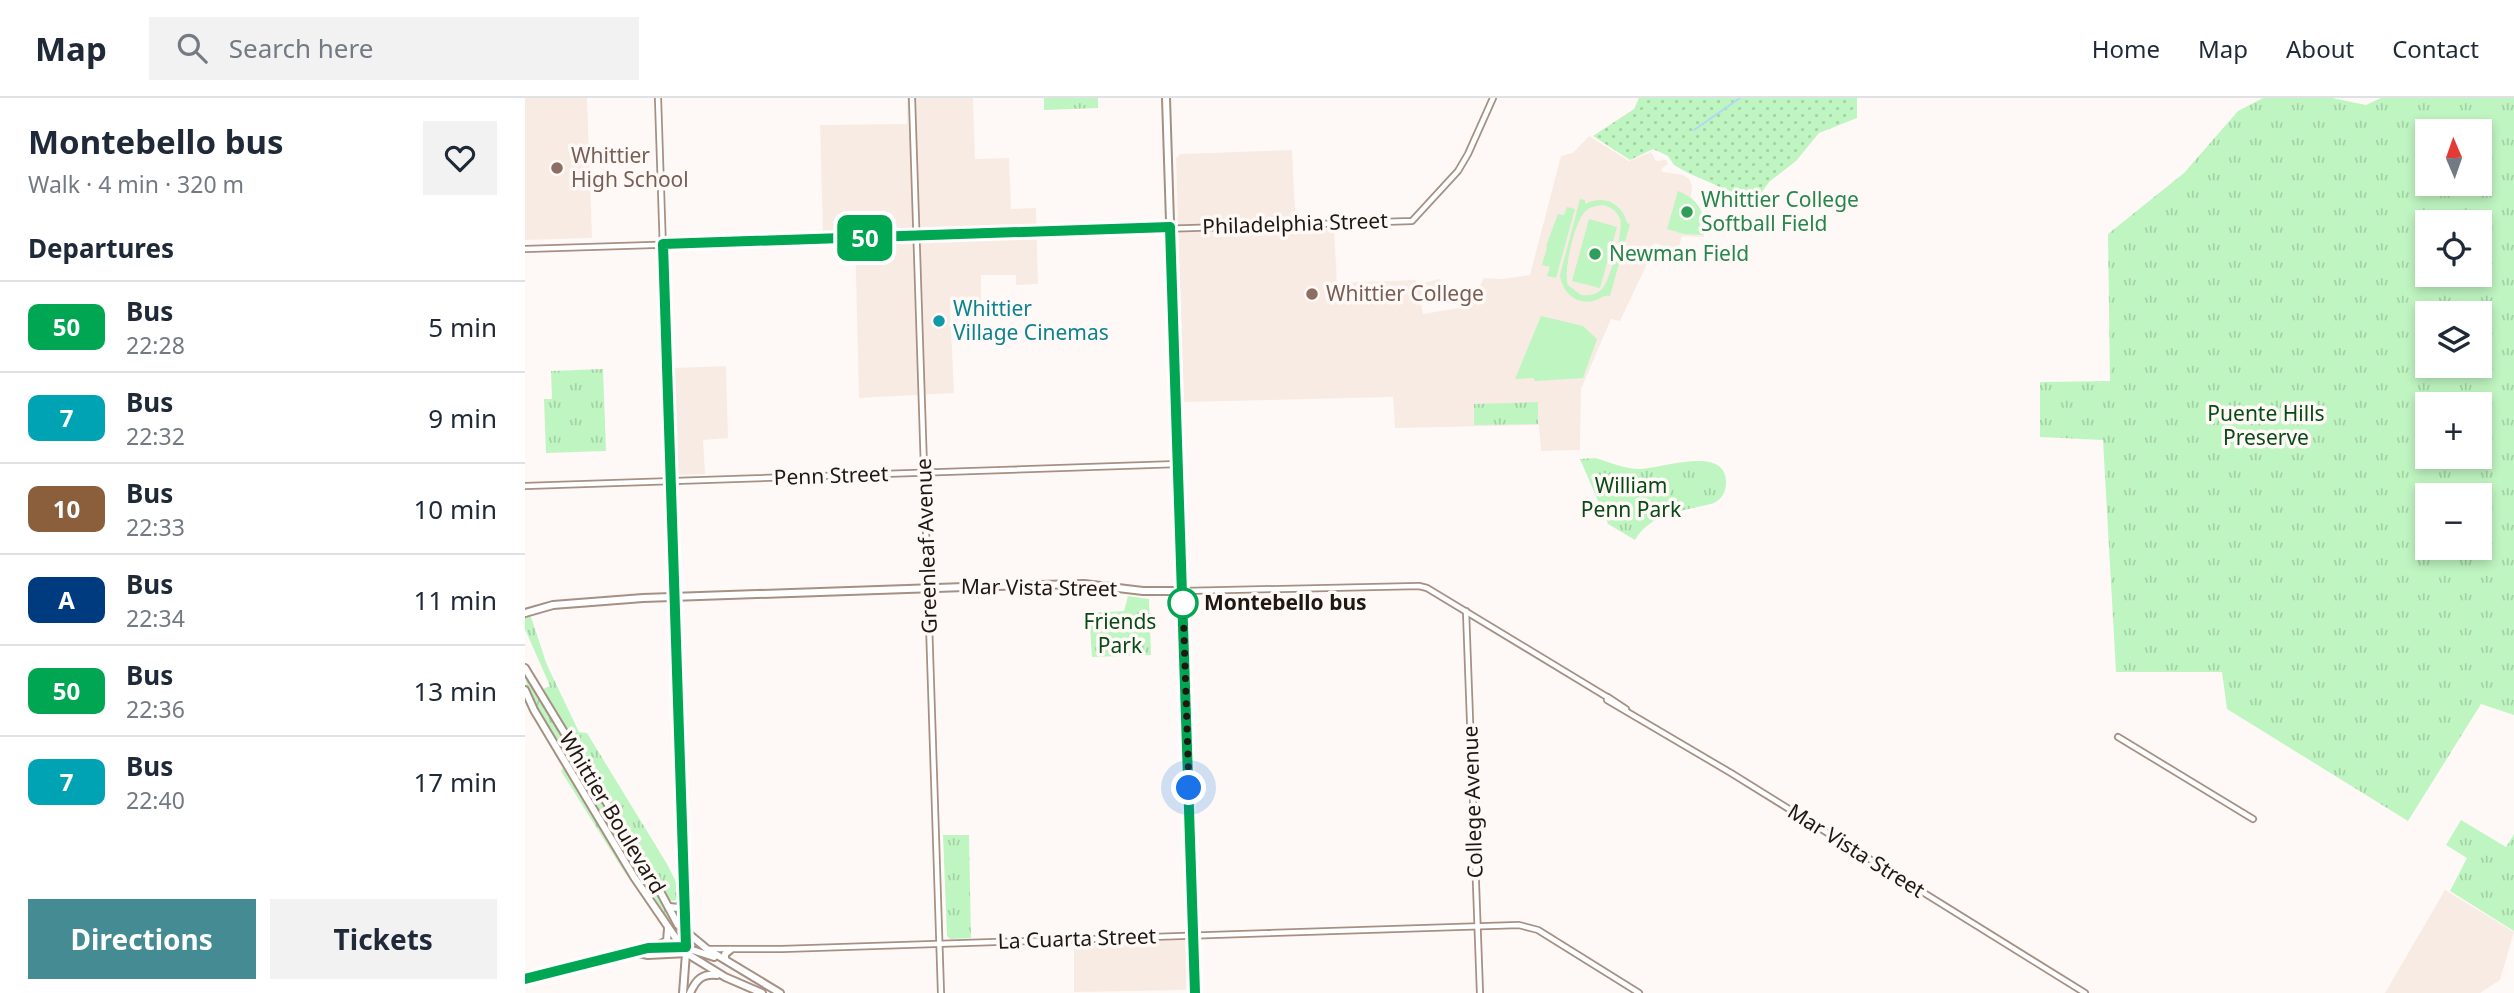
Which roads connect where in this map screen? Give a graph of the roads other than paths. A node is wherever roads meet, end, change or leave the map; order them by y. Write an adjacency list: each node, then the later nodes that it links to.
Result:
1 (658, 98): 7 (street)
2 (912, 98): 6 (street, Greenleaf Avenue)
3 (1166, 98): 5 (main road)
4 (1493, 98): 5 (street, Philadelphia Street)
5 (1170, 227): 6 (street, Philadelphia Street); 9 (main road)
6 (917, 236): 7 (street, Philadelphia Street); 10 (street, Greenleaf Avenue)
7 (663, 244): 8 (street, Philadelphia Street); 11 (street)
8 (525, 249)
9 (1179, 464): 10 (street, Penn Street); 14 (main road)
10 (924, 473): 11 (street, Penn Street); 13 (street, Greenleaf Avenue)
11 (671, 481): 12 (street, Penn Street); 15 (street)
12 (525, 486)
13 (928, 588): 14 (main road, Mar Vista Street); 15 (main road, Mar Vista Street); 28 (street, Greenleaf Avenue)
14 (1183, 591): 16 (street, Mar Vista Street); 27 (main road)
15 (675, 597): 17 (main road, Mar Vista Street); 22 (street)
16 (1467, 610): 24 (street, College Avenue); 45 (street, Mar Vista Street)
17 (525, 613)
18 (525, 668): 23 (main road, Whittier Boulevard)
19 (525, 691): 25 (main road, Whittier Boulevard)
20 (2118, 737): 21 (street)
21 (2253, 819)
22 (684, 898): 23 (main road); 26 (street)
23 (667, 906): 26 (main road, Whittier Boulevard)
24 (1478, 927): 27 (street, La Cuarta Street); 43 (street, College Avenue); 44 (street, La Cuarta Street)
25 (668, 929): 29 (main road); 30 (main road, Whittier Boulevard)
26 (685, 932): 30 (street); 31 (main road, Whittier Boulevard)
27 (1193, 935): 28 (street, La Cuarta Street); 42 (main road)
28 (940, 944): 32 (street, La Cuarta Street); 41 (street, Greenleaf Avenue)
29 (654, 947): 30 (main road); 33 (main road)
30 (685, 949): 33 (main road); 34 (main road); 35 (main road, Whittier Boulevard); 37 (main road)
31 (707, 949): 32 (street, La Cuarta Street); 34 (main road, Whittier Boulevard)
32 (730, 950): 34 (main road)
33 (638, 952): 36 (main road)
34 (724, 960): 40 (main road, Whittier Boulevard)
35 (725, 977): 38 (main road); 39 (main road, Whittier Boulevard)
36 (525, 979)
37 (683, 993)
38 (690, 993)
39 (762, 993)
40 (780, 993)
41 (941, 993)
42 (1195, 993)
43 (1480, 993)
44 (1639, 993)
45 (2085, 993)

